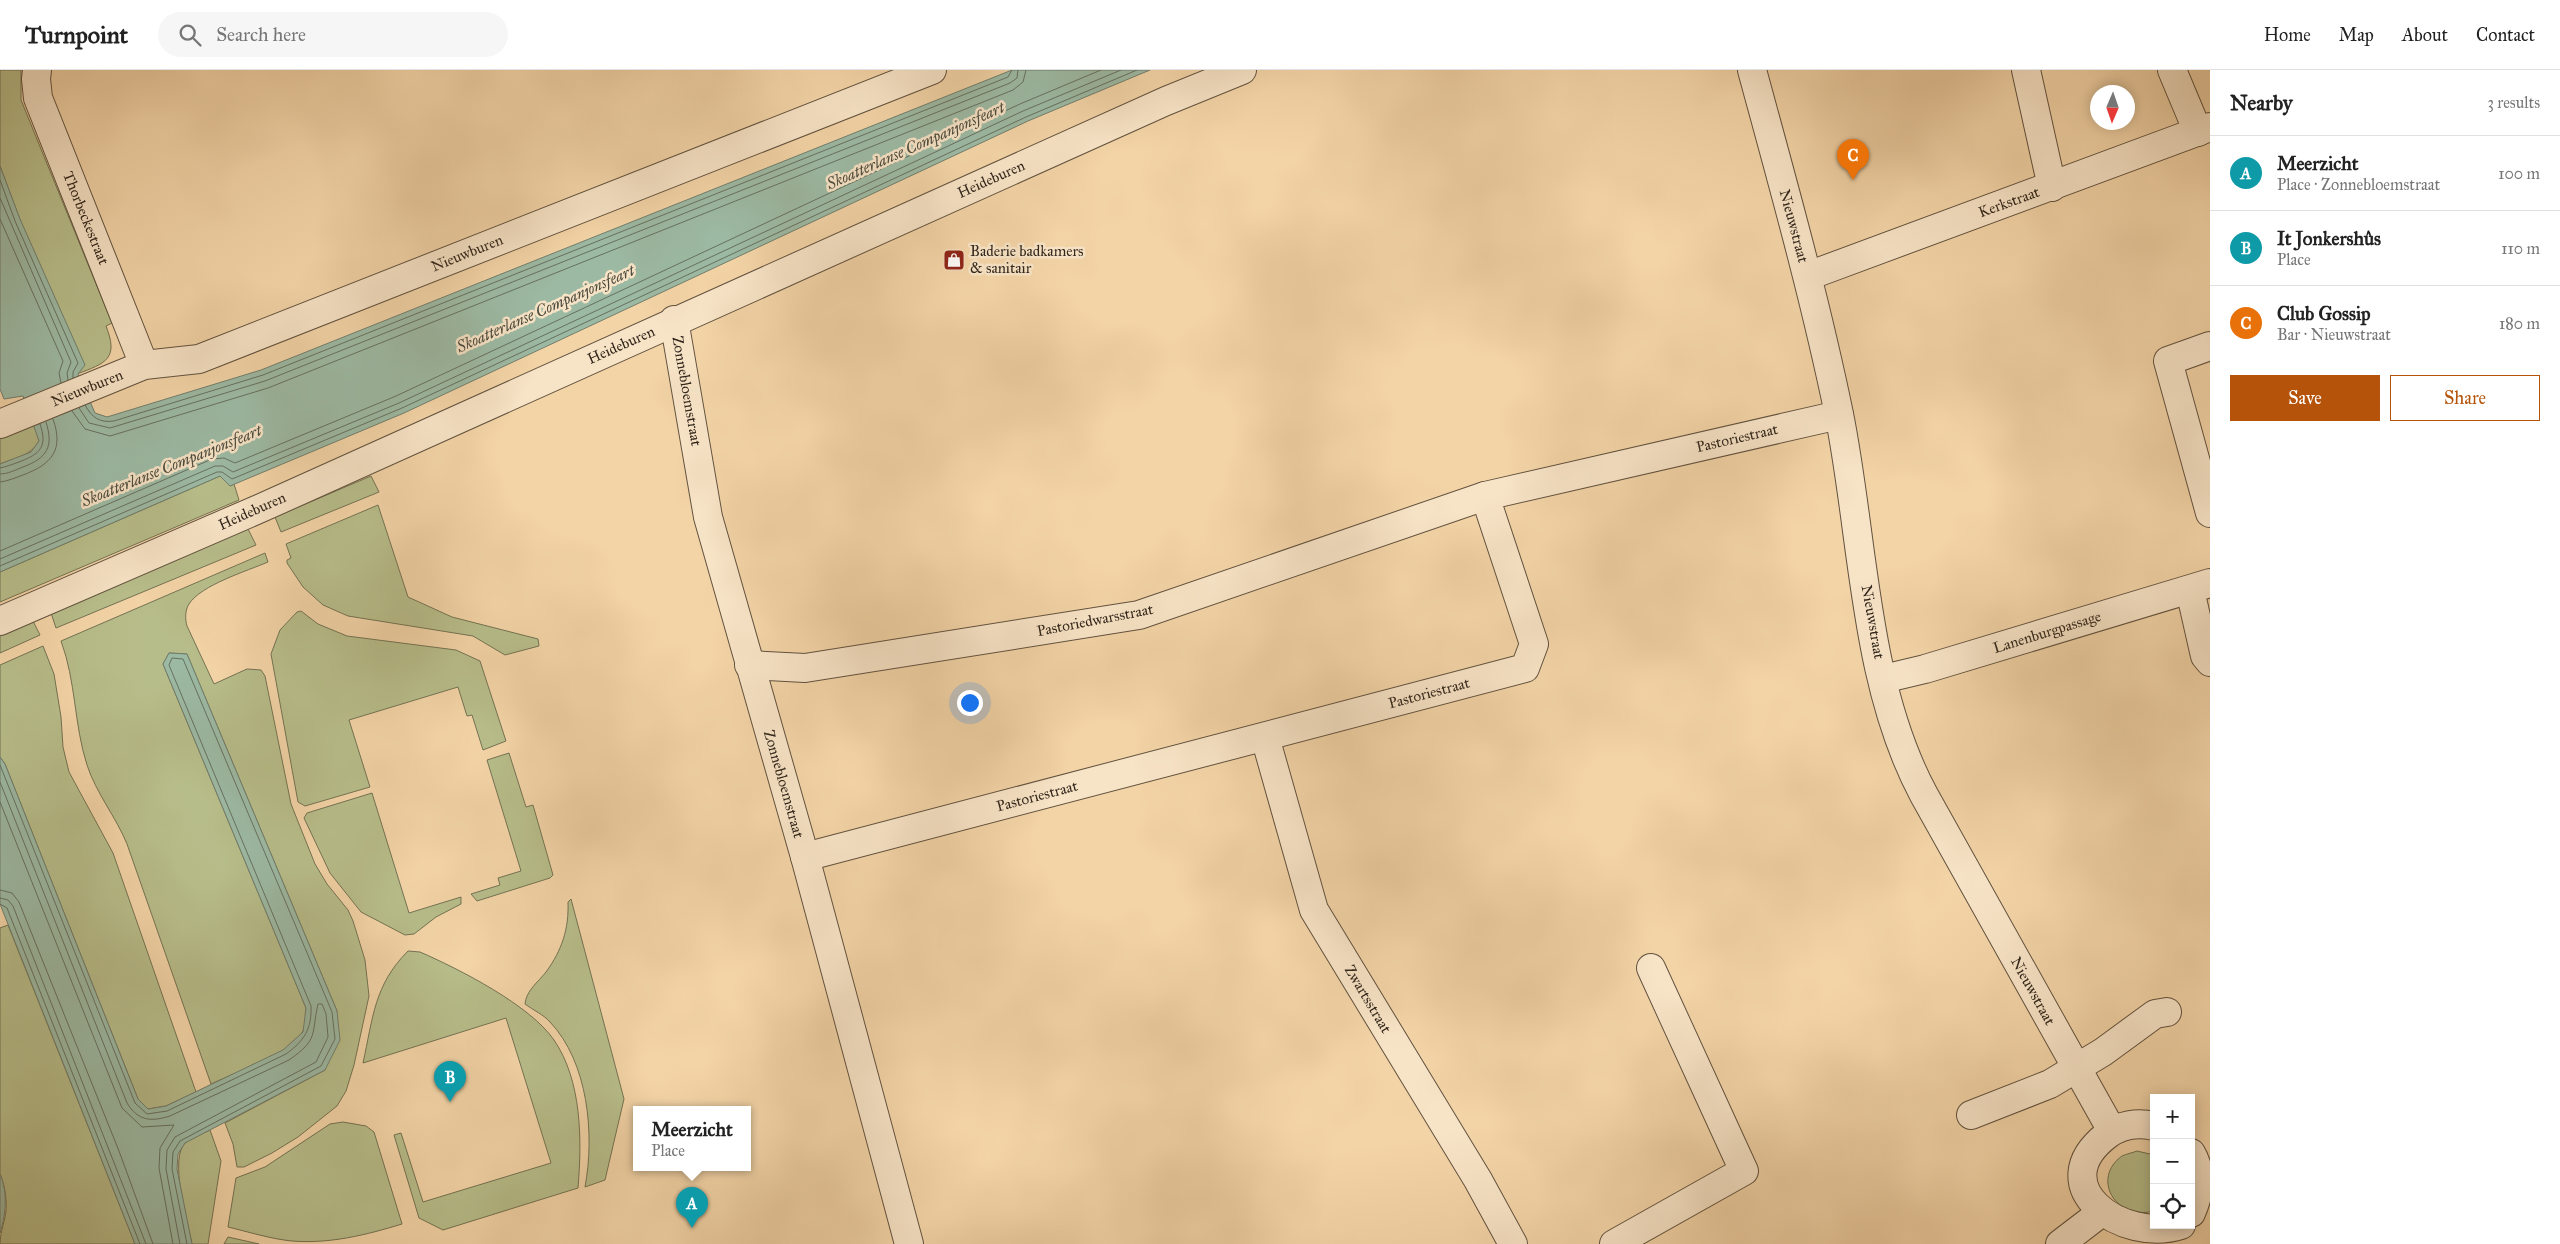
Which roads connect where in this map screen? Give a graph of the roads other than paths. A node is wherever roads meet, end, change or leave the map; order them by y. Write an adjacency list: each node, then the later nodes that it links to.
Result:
1 (37, 70): 12 (street, Thorbeckestraat)
2 (932, 70): 12 (street, Nieuwburen)
3 (1242, 70): 10 (street, Heideburen)
4 (1752, 70): 9 (street, Nieuwstraat)
5 (2026, 70): 8 (street)
6 (2172, 70): 7 (street)
7 (2204, 130): 8 (street, Kerkstraat)
8 (2052, 187): 9 (street, Kerkstraat)
9 (1808, 276): 13 (street, Nieuwstraat)
10 (674, 320): 18 (street, Heideburen); 20 (street, Zonnebloemstraat)
11 (2210, 346): 16 (street)
12 (144, 365): 14 (street, Nieuwburen)
13 (1839, 415): 15 (street, Pastoriestraat); 21 (street, Nieuwstraat)
14 (11, 419)
15 (1485, 496): 20 (street, Pastoriedwarsstraat); 22 (street, Pastoriestraat)
16 (2210, 513)
17 (2200, 587): 19 (street); 21 (street, Lanenburgpassage)
18 (0, 621)
19 (2210, 662)
20 (749, 665): 23 (street, Zonnebloemstraat)
21 (1883, 679): 26 (street, Nieuwstraat)
22 (1265, 737): 23 (street, Pastoriestraat); 35 (street, Zwartsstraat)
23 (805, 857): 34 (street, Zonnebloemstraat)
24 (1651, 968): 36 (street)
25 (2167, 1012): 26 (street)
26 (2077, 1068): 27 (street); 29 (street, Nieuwstraat)
27 (1970, 1115)
28 (2150, 1126): 29 (street)
29 (2112, 1131): 32 (street)
30 (2200, 1161): 31 (street)
31 (2195, 1201)
32 (2094, 1218): 33 (street); 37 (street)
33 (2175, 1229)
34 (909, 1244)
35 (1513, 1244)
36 (1614, 1244)
37 (2060, 1244)

